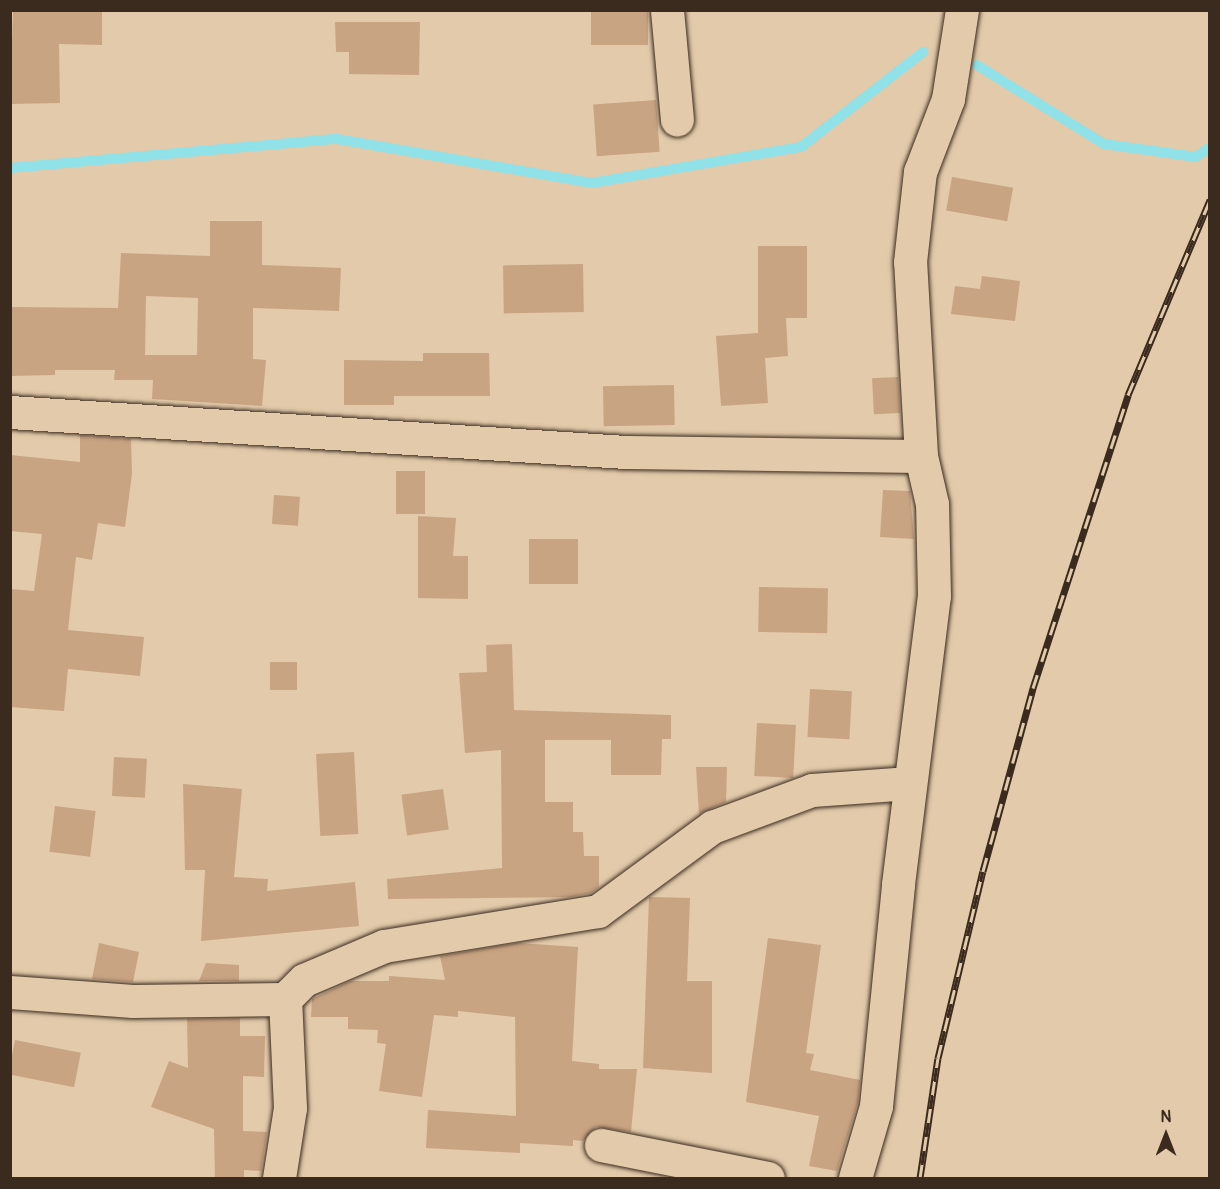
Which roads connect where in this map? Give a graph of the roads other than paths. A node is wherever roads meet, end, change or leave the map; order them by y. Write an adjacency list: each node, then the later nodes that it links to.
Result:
1 (667, 10): 3 (street)
2 (962, 10): 5 (street)
3 (677, 120)
4 (10, 412): 5 (street)
5 (921, 456): 6 (street)
6 (910, 783): 8 (street); 12 (street)
7 (10, 992): 8 (street)
8 (285, 999): 10 (street)
9 (602, 1145): 11 (street)
10 (279, 1179)
11 (768, 1179)
12 (855, 1179)

